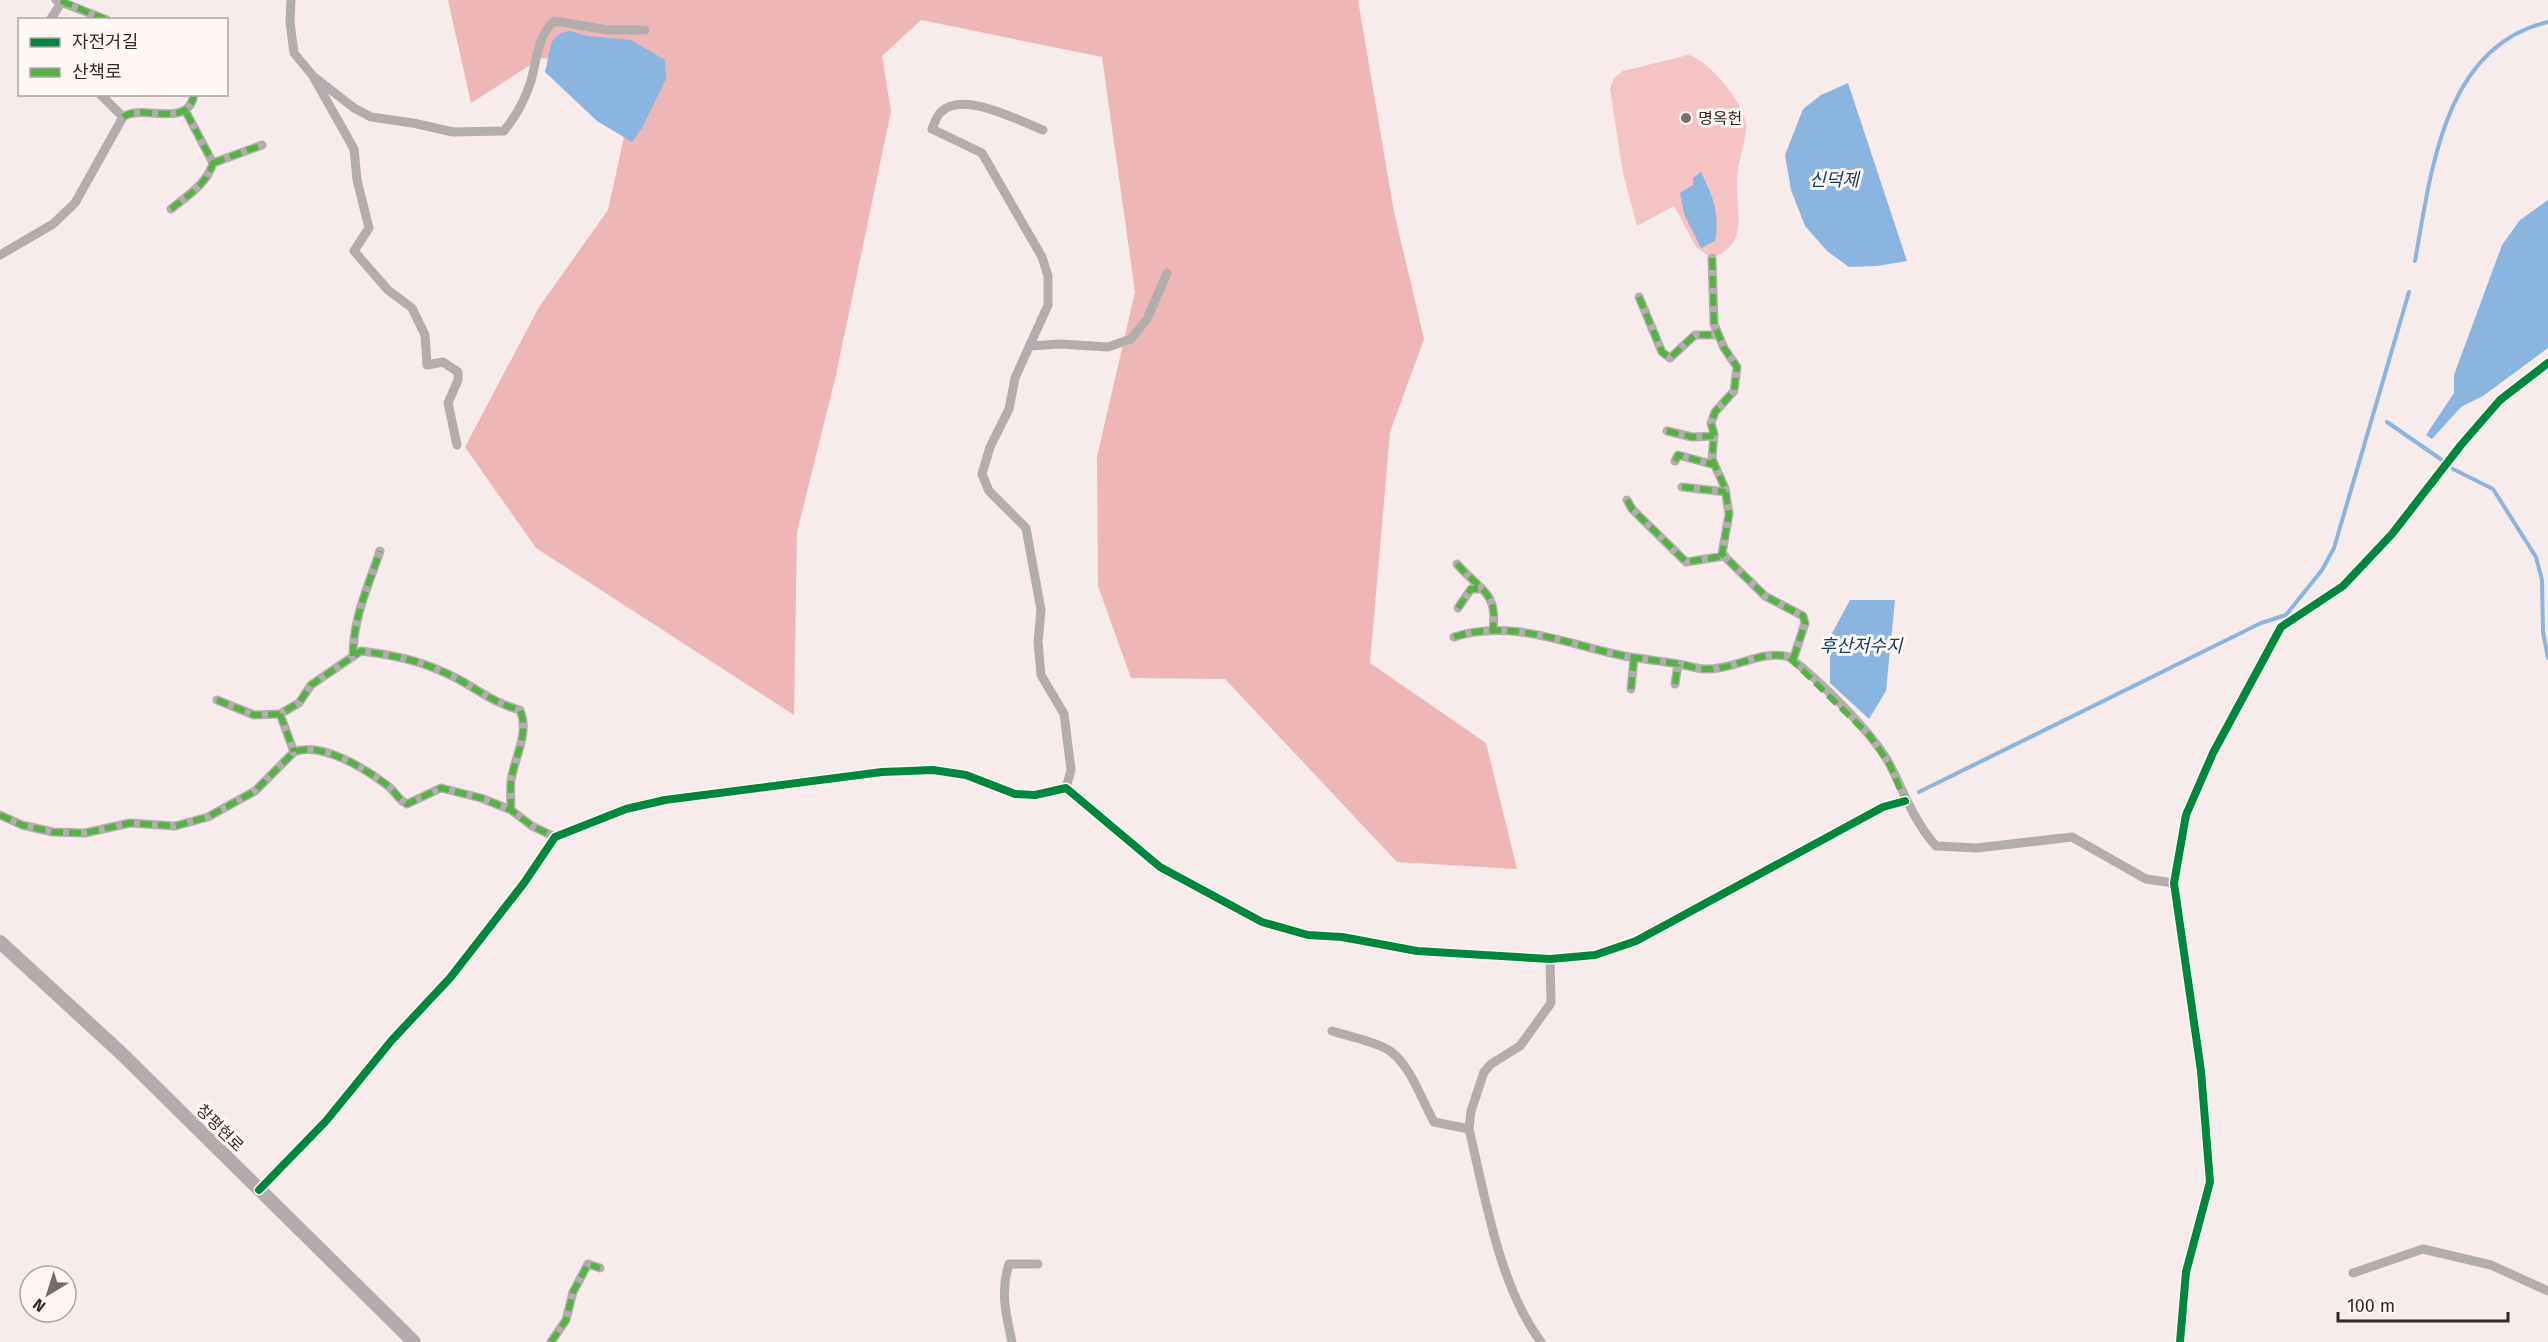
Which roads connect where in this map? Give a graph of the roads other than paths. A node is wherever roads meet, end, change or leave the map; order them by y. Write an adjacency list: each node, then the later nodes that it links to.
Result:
1 (60, 0): 3 (street); 4 (street)
2 (291, 0): 6 (street)
3 (51, 18)
4 (102, 18)
5 (645, 30): 6 (street)
6 (313, 76): 24 (street)
7 (102, 96): 10 (street)
8 (193, 96): 9 (street)
9 (185, 110): 10 (street); 13 (street)
10 (123, 117): 15 (street)
11 (1043, 130): 20 (street)
12 (262, 145): 13 (street)
13 (213, 163): 14 (street)
14 (171, 209)
15 (0, 255)
16 (1712, 258): 19 (street)
17 (1167, 273): 20 (street)
18 (1639, 297): 19 (street)
19 (1718, 335): 23 (street)
20 (1030, 346): 46 (street)
21 (2548, 363): 51 (street)
22 (1667, 431): 23 (street)
23 (1714, 436): 26 (street)
24 (457, 445)
25 (1675, 461): 26 (street)
26 (1715, 465): 28 (street)
27 (1683, 487): 28 (street)
28 (1726, 492): 31 (street)
29 (1628, 500): 31 (street)
30 (380, 551): 37 (street)
31 (1725, 556): 39 (street)
32 (1457, 564): 33 (street)
33 (1482, 589): 34 (street); 35 (street)
34 (1458, 608)
35 (1494, 629): 36 (street); 38 (street)
36 (1454, 637)
37 (353, 656): 44 (street); 48 (street)
38 (1634, 658): 40 (street); 42 (street)
39 (1793, 660): 40 (street); 47 (street)
40 (1678, 664): 41 (street)
41 (1674, 684)
42 (1631, 689)
43 (217, 700): 44 (street)
44 (280, 714): 45 (street)
45 (294, 752): 48 (street); 49 (street)
46 (1066, 788): 50 (street); 53 (street)
47 (1905, 801): 51 (street); 53 (street)
48 (511, 810): 50 (street)
49 (0, 815)
50 (555, 837): 56 (street)
51 (2174, 883): 65 (street)
52 (0, 942): 56 (main road, 창평현로)
53 (1550, 959): 55 (street)
54 (1332, 1031): 55 (street)
55 (1469, 1129): 64 (street)
56 (259, 1190): 61 (main road, 창평현로)
57 (1038, 1264): 63 (street)
58 (600, 1269): 62 (street)
59 (2353, 1273): 60 (street)
60 (2548, 1291)
61 (414, 1342)
62 (551, 1342)
63 (1012, 1342)
64 (1541, 1342)
65 (2180, 1342)

